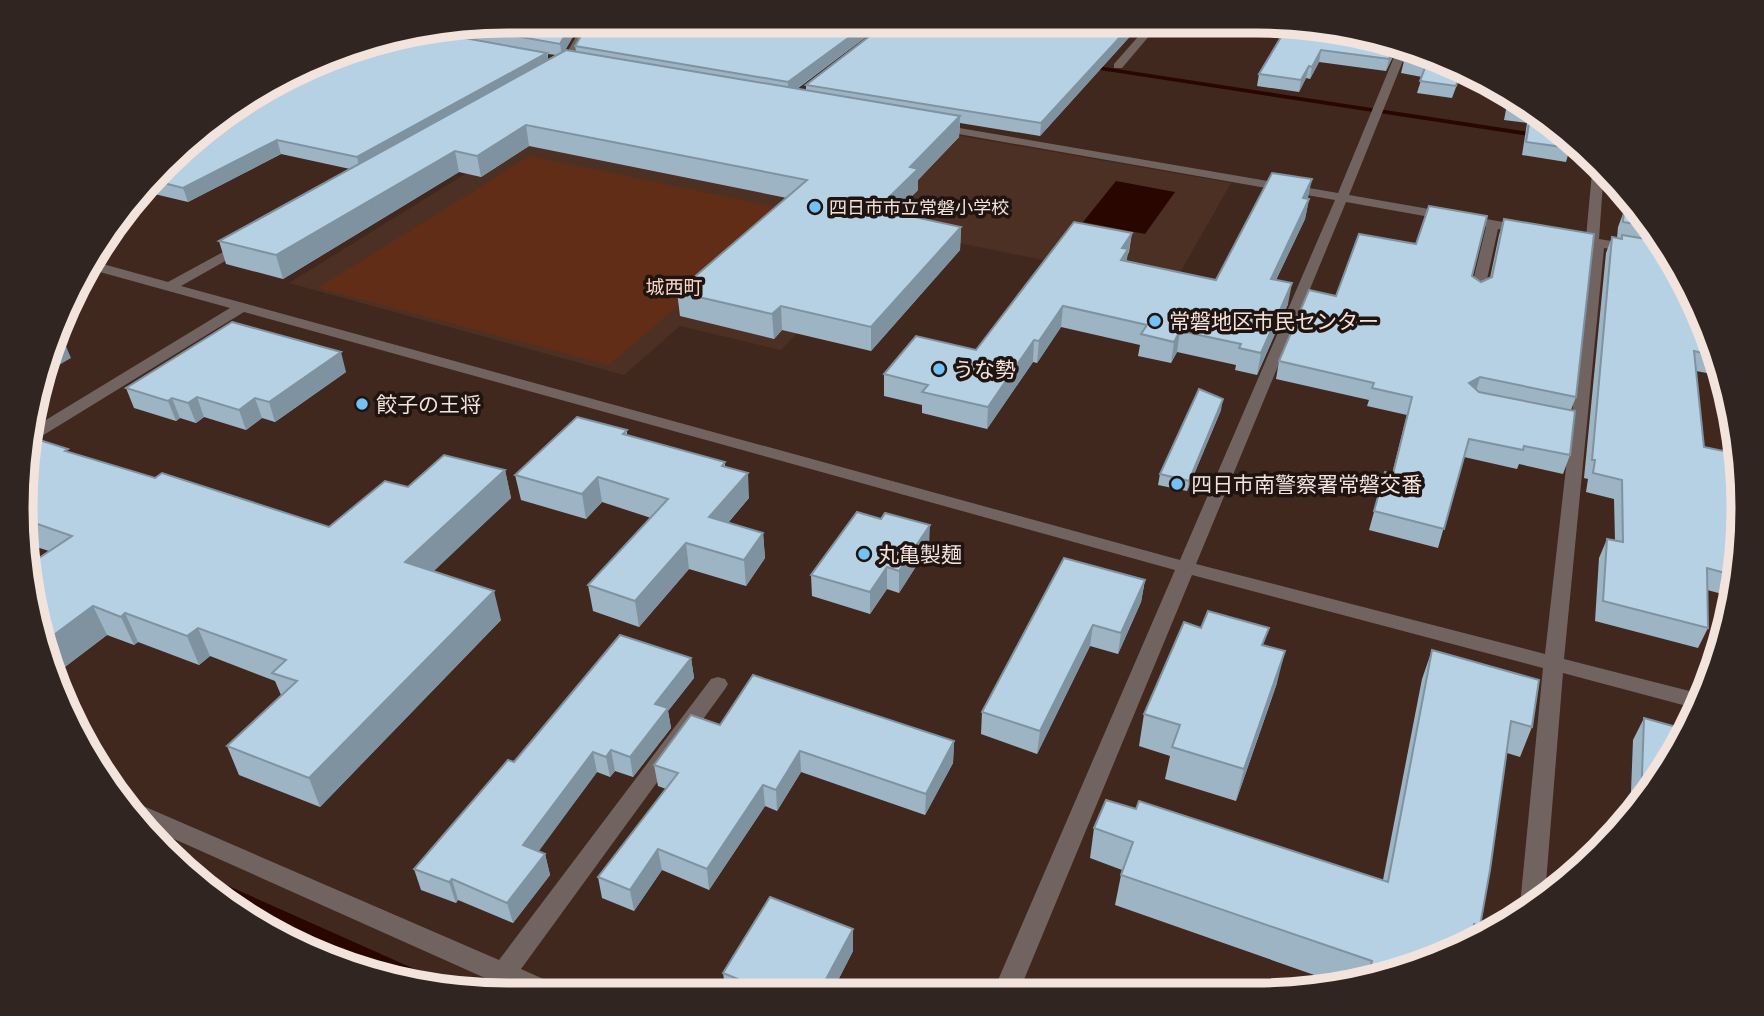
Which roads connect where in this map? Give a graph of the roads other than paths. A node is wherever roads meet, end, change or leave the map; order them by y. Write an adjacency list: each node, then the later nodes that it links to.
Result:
1 (583, 33): 9 (street)
2 (1146, 33): 8 (street)
3 (471, 35): 5 (street)
4 (441, 41): 5 (street)
5 (454, 43): 6 (street)
6 (478, 48)
7 (1400, 55): 12 (street)
8 (1118, 66)
9 (541, 77)
10 (922, 125): 12 (street)
11 (1598, 179): 15 (street)
12 (1342, 198): 13 (street); 22 (street)
13 (1493, 224): 15 (street); 19 (street)
14 (259, 236): 18 (street)
15 (1595, 242): 16 (street); 23 (street)
16 (1657, 253)
17 (99, 268): 18 (street)
18 (169, 287): 20 (street)
19 (1477, 293)
20 (242, 307): 21 (street); 22 (street)
21 (39, 431)
22 (1185, 567): 23 (street); 30 (street)
23 (1554, 662): 25 (street); 27 (street)
24 (718, 684): 28 (street)
25 (1691, 699)
26 (148, 818): 28 (street)
27 (1533, 894)
28 (503, 974): 29 (street)
29 (524, 983)
30 (1010, 983)

